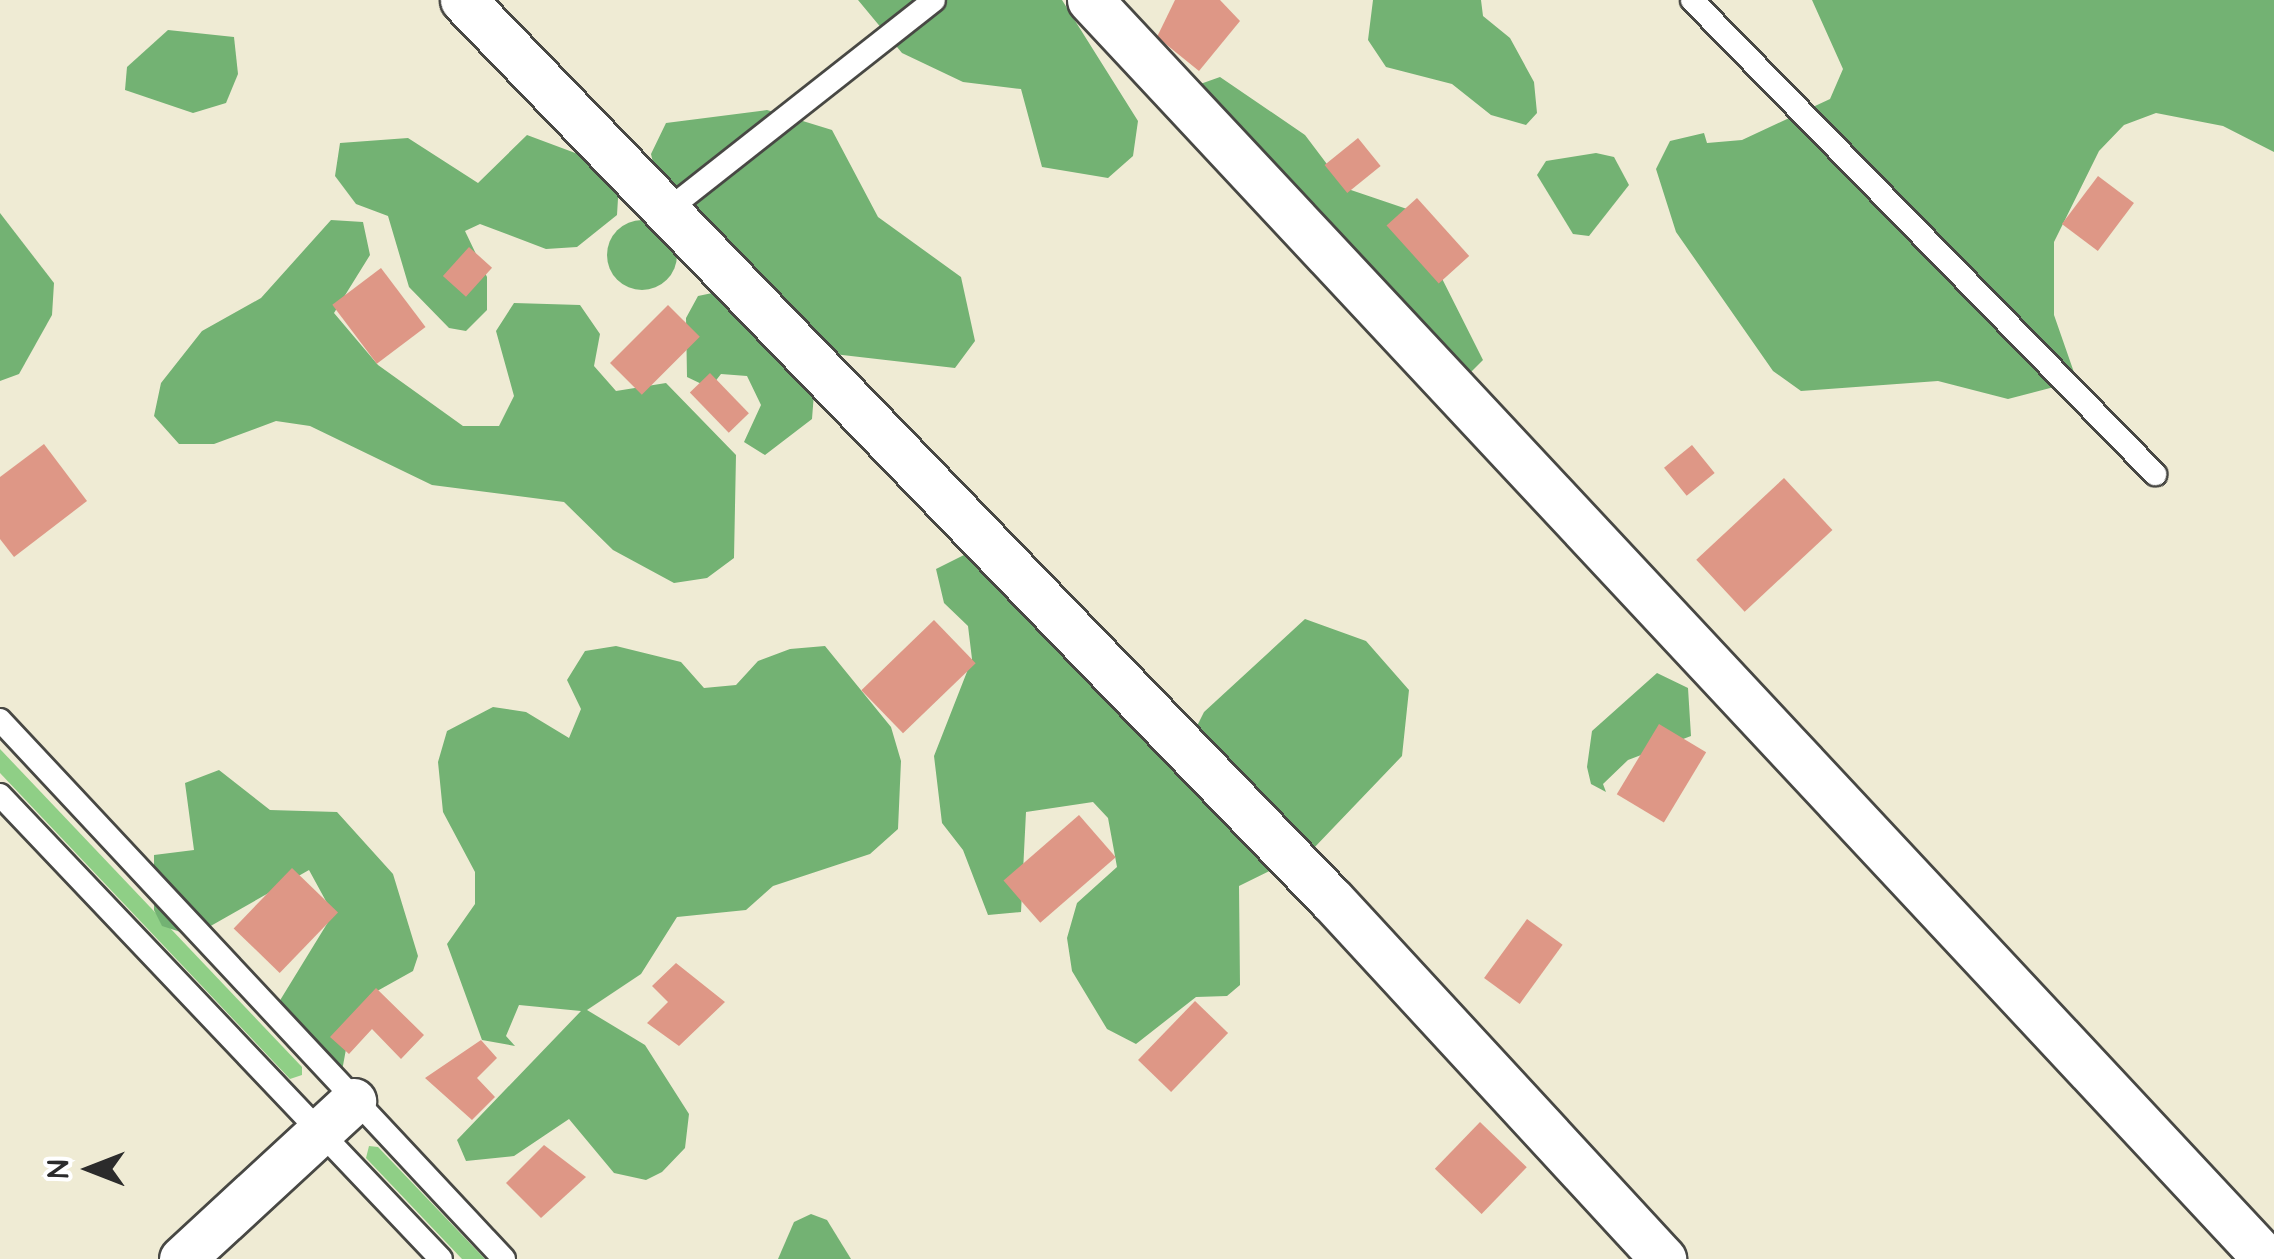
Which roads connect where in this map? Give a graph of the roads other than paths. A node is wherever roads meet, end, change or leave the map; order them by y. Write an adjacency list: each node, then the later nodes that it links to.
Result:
1 (463, 0): 5 (street)
2 (934, 0): 5 (lane)
3 (1090, 0): 12 (street)
4 (1692, 0): 6 (lane)
5 (665, 212): 16 (street)
6 (2155, 474)
7 (0, 720): 9 (lane)
8 (0, 794): 10 (lane)
9 (353, 1101): 10 (street); 15 (lane)
10 (319, 1132): 13 (street); 14 (lane)
11 (2274, 1248): 12 (lane)
12 (2266, 1258)
13 (182, 1259)
14 (441, 1259)
15 (504, 1259)
16 (1664, 1259)

